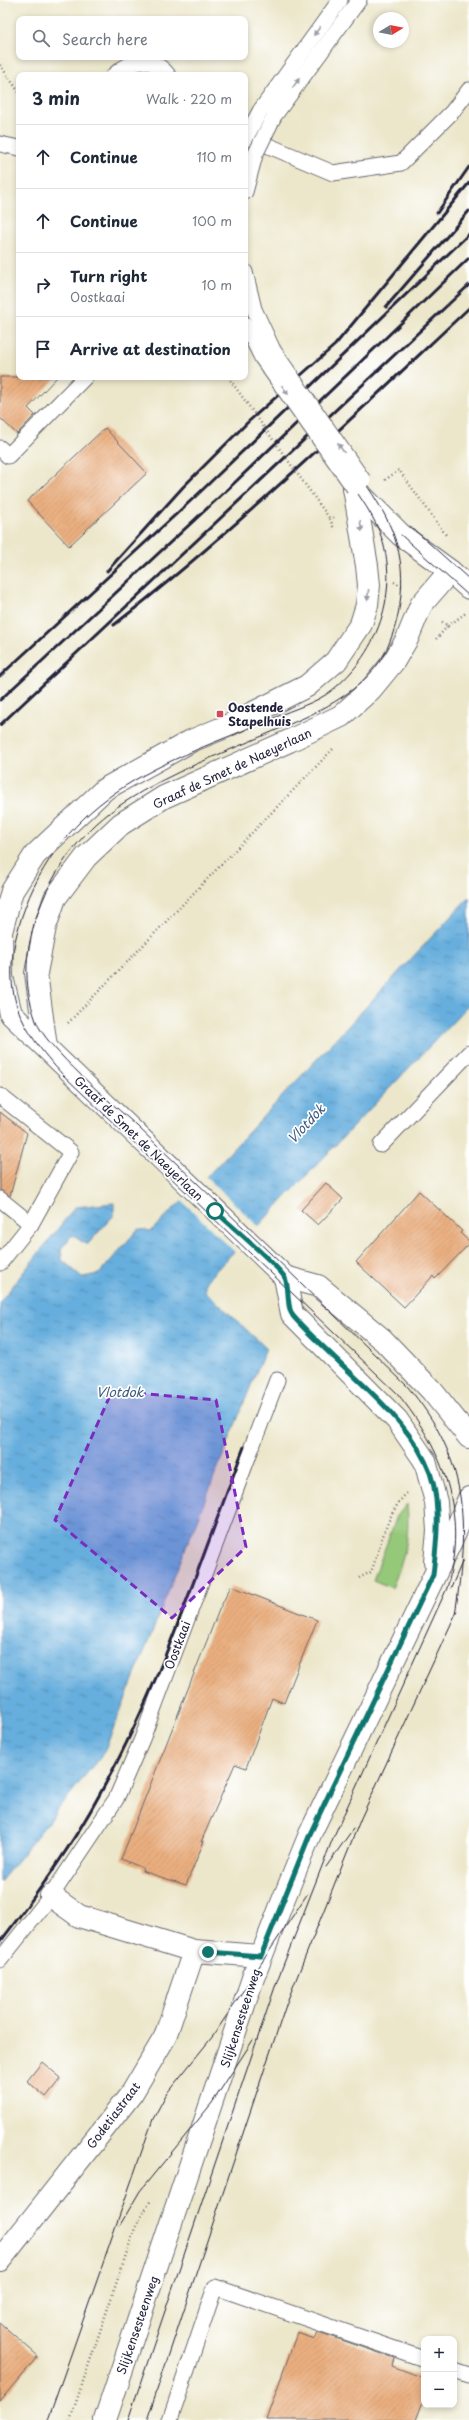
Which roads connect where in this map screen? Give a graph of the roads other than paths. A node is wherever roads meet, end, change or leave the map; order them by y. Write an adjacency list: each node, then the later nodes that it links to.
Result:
1 (340, 0): 6 (lane, one-way to 6, bridge)
2 (359, 0): 10 (lane, one-way to 2, bridge)
3 (118, 72): 4 (lane)
4 (165, 72)
5 (469, 90): 7 (lane)
6 (248, 134)
7 (248, 137)
8 (0, 144): 9 (lane)
9 (16, 147)
10 (248, 181)
11 (248, 284): 14 (lane)
12 (248, 319): 14 (lane)
13 (248, 330): 17 (lane, one-way to 17, bridge)
14 (272, 350): 17 (lane, one-way to 14, bridge)
15 (82, 380): 16 (lane)
16 (0, 448)
17 (359, 484): 18 (street); 21 (street, Graaf de Smet de Naeyerlaan, one-way to 21)
18 (450, 570): 19 (street); 20 (street, Graaf de Smet de Naeyerlaan)
19 (469, 588)
20 (36, 973): 21 (street); 22 (street, Graaf de Smet de Naeyerlaan)
21 (1, 977): 22 (street, Graaf de Smet de Naeyerlaan)
22 (46, 1047): 29 (street, Graaf de Smet de Naeyerlaan)
23 (469, 1053): 25 (lane)
24 (0, 1096): 27 (lane)
25 (381, 1145)
26 (0, 1199): 27 (lane)
27 (31, 1224): 28 (lane)
28 (0, 1263)
29 (285, 1277): 31 (street, Graaf de Smet de Naeyerlaan); 33 (street)
30 (277, 1380): 34 (lane, Oostkaai)
31 (469, 1437)
32 (469, 1498): 33 (street, Slijkensesteenweg)
33 (433, 1575): 36 (street, Slijkensesteenweg)
34 (51, 1896): 35 (street); 37 (lane, Oostkaai)
35 (194, 1951): 36 (street); 38 (street, Godetiastraat)
36 (261, 1956): 42 (street, Slijkensesteenweg)
37 (0, 1960)
38 (0, 2260)
39 (421, 2359): 43 (lane)
40 (457, 2371): 41 (lane)
41 (469, 2375)
42 (105, 2420)
43 (170, 2420)

